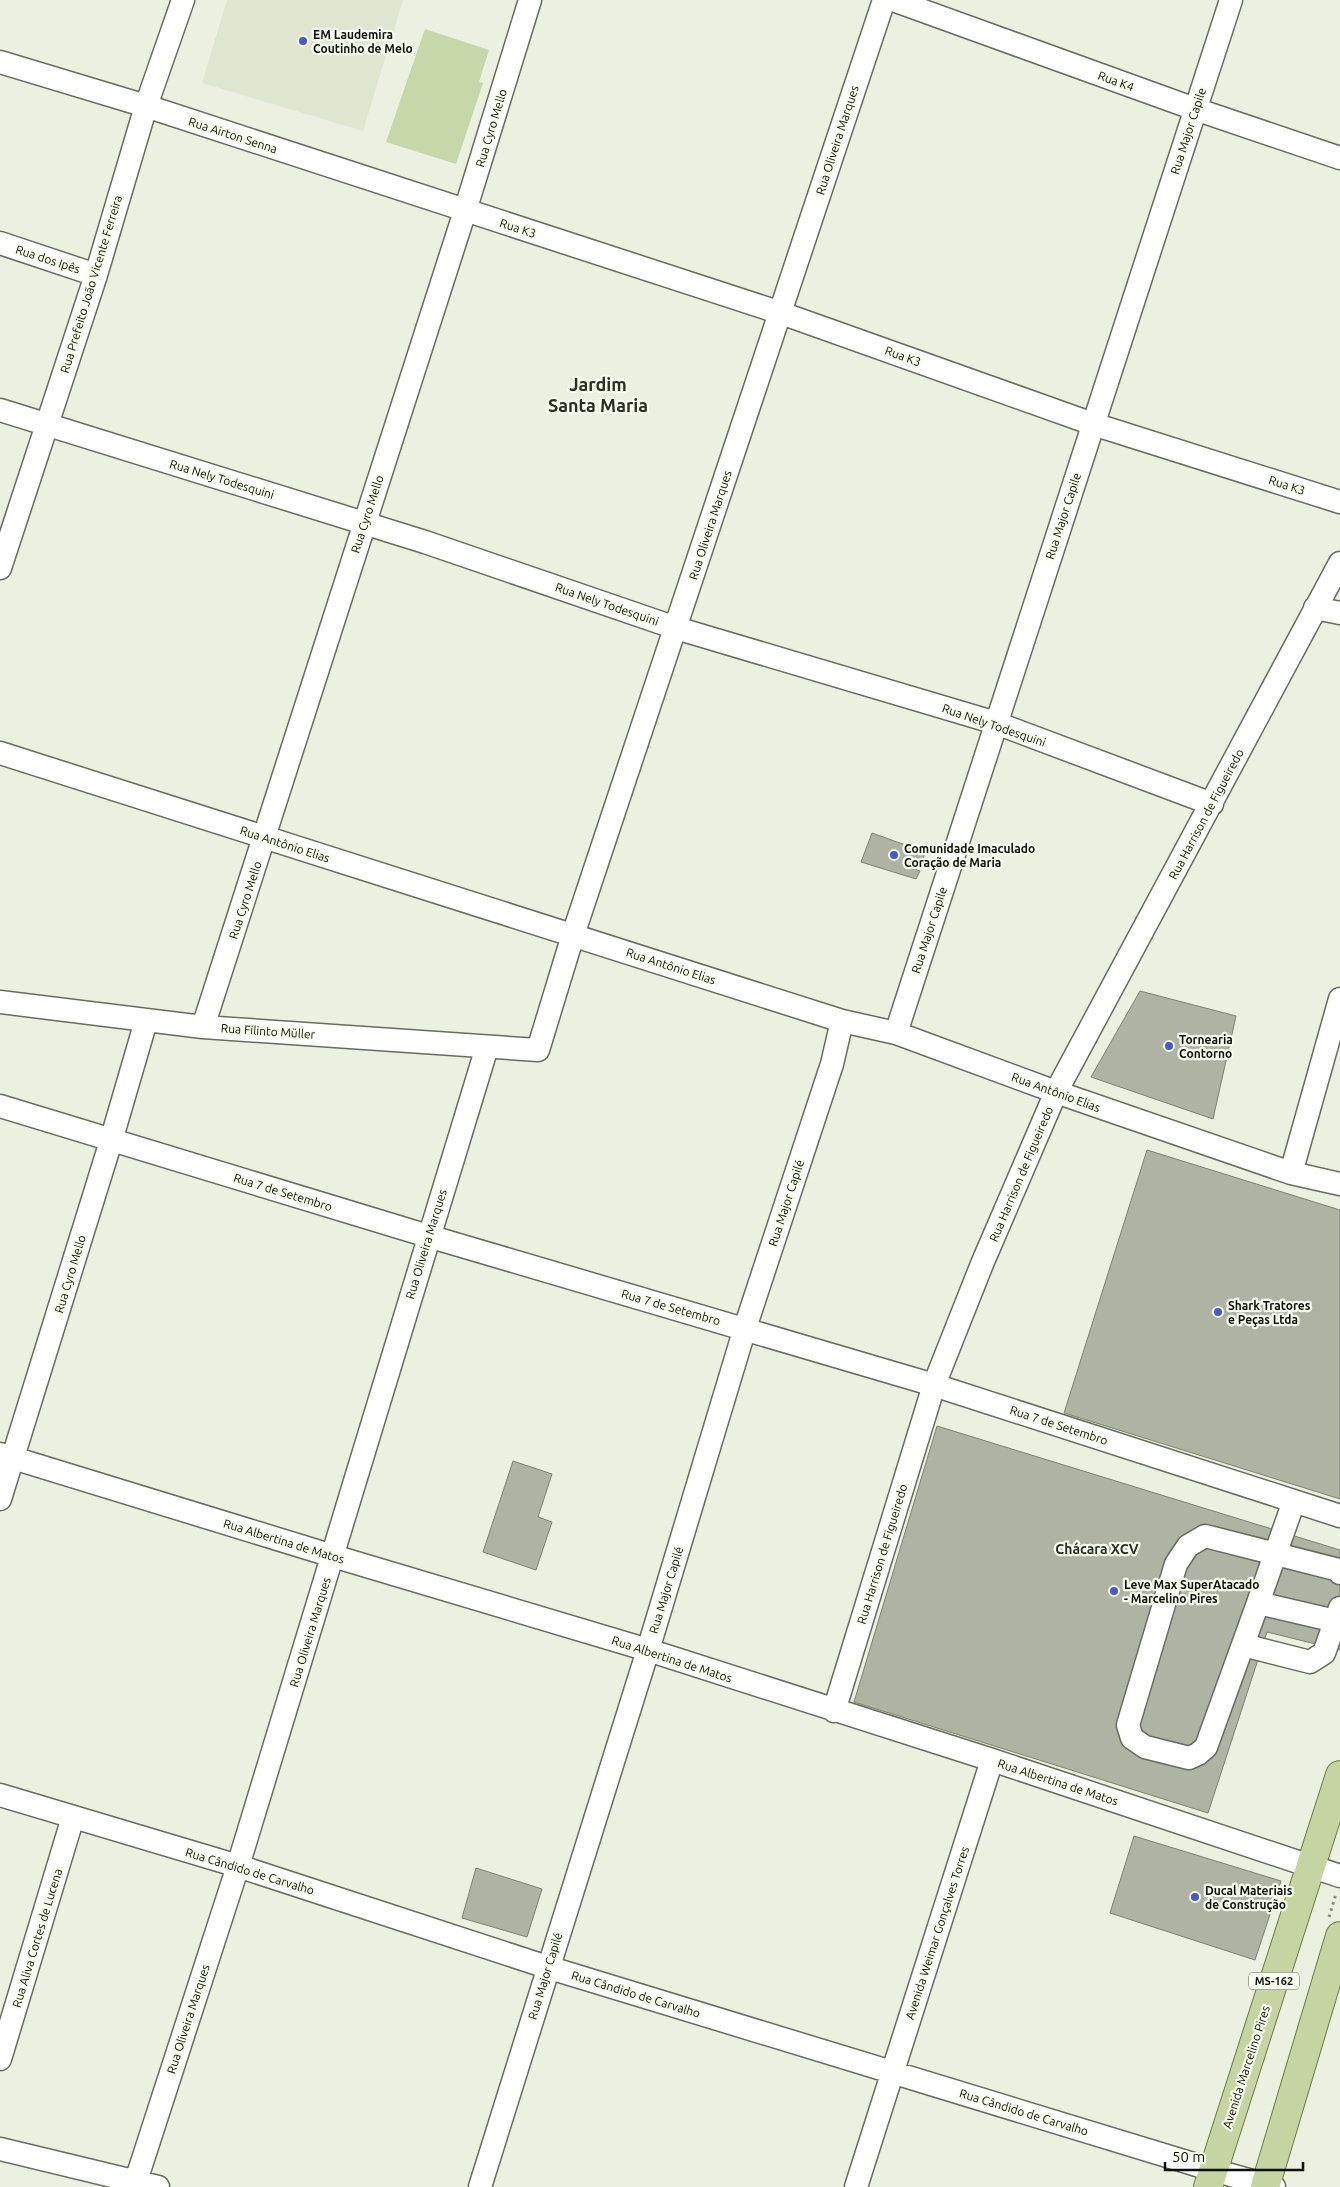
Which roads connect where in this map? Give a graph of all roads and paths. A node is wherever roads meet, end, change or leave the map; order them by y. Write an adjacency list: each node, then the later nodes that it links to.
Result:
1 (183, 0): 7 (street, Rua Prefeito João Vicente Ferreira)
2 (530, 0): 10 (street, Rua Cyro Mello)
3 (884, 0): 13 (street, Rua Oliveira Marques)
4 (893, 0): 8 (street, Rua K4)
5 (1231, 0): 8 (street, Rua Major Capile)
6 (0, 62): 7 (street, Rua Airton Senna)
7 (146, 106): 10 (street, Rua Airton Senna); 12 (street, Rua Prefeito João Vicente Ferreira)
8 (1195, 110): 9 (street, Rua K4); 16 (street, Rua Major Capile)
9 (1340, 158)
10 (465, 211): 13 (street, Rua K3); 18 (street, Rua Cyro Mello)
11 (0, 243): 12 (street, Rua dos Ipês)
12 (96, 275): 15 (street, Rua Prefeito João Vicente Ferreira)
13 (780, 313): 16 (street, Rua K3); 23 (street, Rua Oliveira Marques)
14 (0, 410): 15 (street, Rua Nely Todesquini)
15 (47, 424): 18 (street, Rua Nely Todesquini); 20 (street, Rua Prefeito João Vicente Ferreira)
16 (1093, 424): 17 (street, Rua K3); 24 (street, Rua Major Capile)
17 (1340, 502)
18 (364, 522): 23 (street, Rua Nely Todesquini); 27 (street, Rua Cyro Mello)
19 (1340, 564): 21 (street, Rua Harrison de Figueiredo)
20 (0, 568)
21 (1315, 608): 22 (street); 26 (street, Rua Harrison de Figueiredo)
22 (1340, 613)
23 (676, 628): 24 (street, Rua Nely Todesquini); 28 (street, Rua Oliveira Marques)
24 (996, 723): 26 (street, Rua Nely Todesquini); 34 (street, Rua Major Capile)
25 (0, 753): 27 (street, Rua Antônio Elias)
26 (1212, 804): 37 (street, Rua Harrison de Figueiredo)
27 (265, 838): 28 (street, Rua Antônio Elias); 33 (street, Rua Cyro Mello)
28 (573, 935): 32 (street, Rua Antônio Elias); 36 (street, Rua Oliveira Marques)
29 (1340, 999): 40 (street)
30 (0, 1002): 31 (street, Rua Filinto Müller)
31 (146, 1021): 33 (street, Rua Filinto Müller); 39 (street, Rua Cyro Mello)
32 (842, 1022): 34 (street, Rua Antônio Elias); 43 (street, Rua Major Capilé)
33 (203, 1027): 35 (street, Rua Filinto Müller)
34 (896, 1033): 37 (street, Rua Antônio Elias)
35 (487, 1047): 36 (street, Rua Filinto Müller); 42 (street, Rua Oliveira Marques)
36 (538, 1050)
37 (1056, 1092): 40 (street, Rua Antônio Elias); 44 (street, Rua Harrison de Figueiredo)
38 (0, 1106): 39 (street, Rua 7 de Setembro)
39 (111, 1141): 42 (street, Rua 7 de Setembro); 45 (street, Rua Cyro Mello)
40 (1291, 1173): 41 (street, Rua Antônio Elias)
41 (1340, 1184)
42 (428, 1236): 43 (street, Rua 7 de Setembro); 50 (street, Rua Oliveira Marques)
43 (745, 1328): 44 (street, Rua 7 de Setembro); 55 (street, Rua Major Capilé)
44 (934, 1385): 47 (street, Rua 7 de Setembro); 56 (street, Rua Harrison de Figueiredo)
45 (6, 1456): 46 (street, Rua Cyro Mello); 50 (street, Rua Albertina de Matos)
46 (0, 1499)
47 (1294, 1501): 48 (street, Rua 7 de Setembro); 49 (street)
48 (1340, 1516)
49 (1275, 1554): 51 (street); 52 (street); 54 (street)
50 (333, 1556): 55 (street, Rua Albertina de Matos); 61 (street, Rua Oliveira Marques)
51 (1340, 1573)
52 (1258, 1603): 53 (street); 54 (street)
53 (1339, 1617): 54 (street)
54 (1243, 1645)
55 (648, 1650): 56 (street, Rua Albertina de Matos); 65 (street, Rua Major Capilé)
56 (834, 1711): 57 (street, Rua Albertina de Matos)
57 (992, 1760): 62 (street, Rua Albertina de Matos); 67 (street, Avenida Weimar Gonçalves Torres)
58 (1340, 1775): 62 (main road, Avenida Marcelino Pires / MS-162)
59 (0, 1795): 60 (street, Rua Cândido de Carvalho)
60 (73, 1817): 61 (street, Rua Cândido de Carvalho); 66 (street, Rua Aliva Cortes de Lucena)
61 (238, 1866): 65 (street, Rua Cândido de Carvalho); 70 (street, Rua Oliveira Marques)
62 (1311, 1866): 63 (street, Rua Albertina de Matos); 69 (main road, Avenida Marcelino Pires / MS-162)
63 (1340, 1876)
64 (1340, 1936): 71 (main road)
65 (547, 1967): 67 (street, Rua Cândido de Carvalho); 73 (street, Rua Major Capilé)
66 (0, 2059)
67 (893, 2071): 69 (street, Rua Cândido de Carvalho); 74 (street, Avenida Weimar Gonçalves Torres)
68 (0, 2149): 70 (street)
69 (1210, 2179): 71 (street, Rua Cândido de Carvalho)
70 (135, 2184): 72 (street)
71 (1268, 2186)
72 (158, 2187)
73 (480, 2187)
74 (856, 2187)

